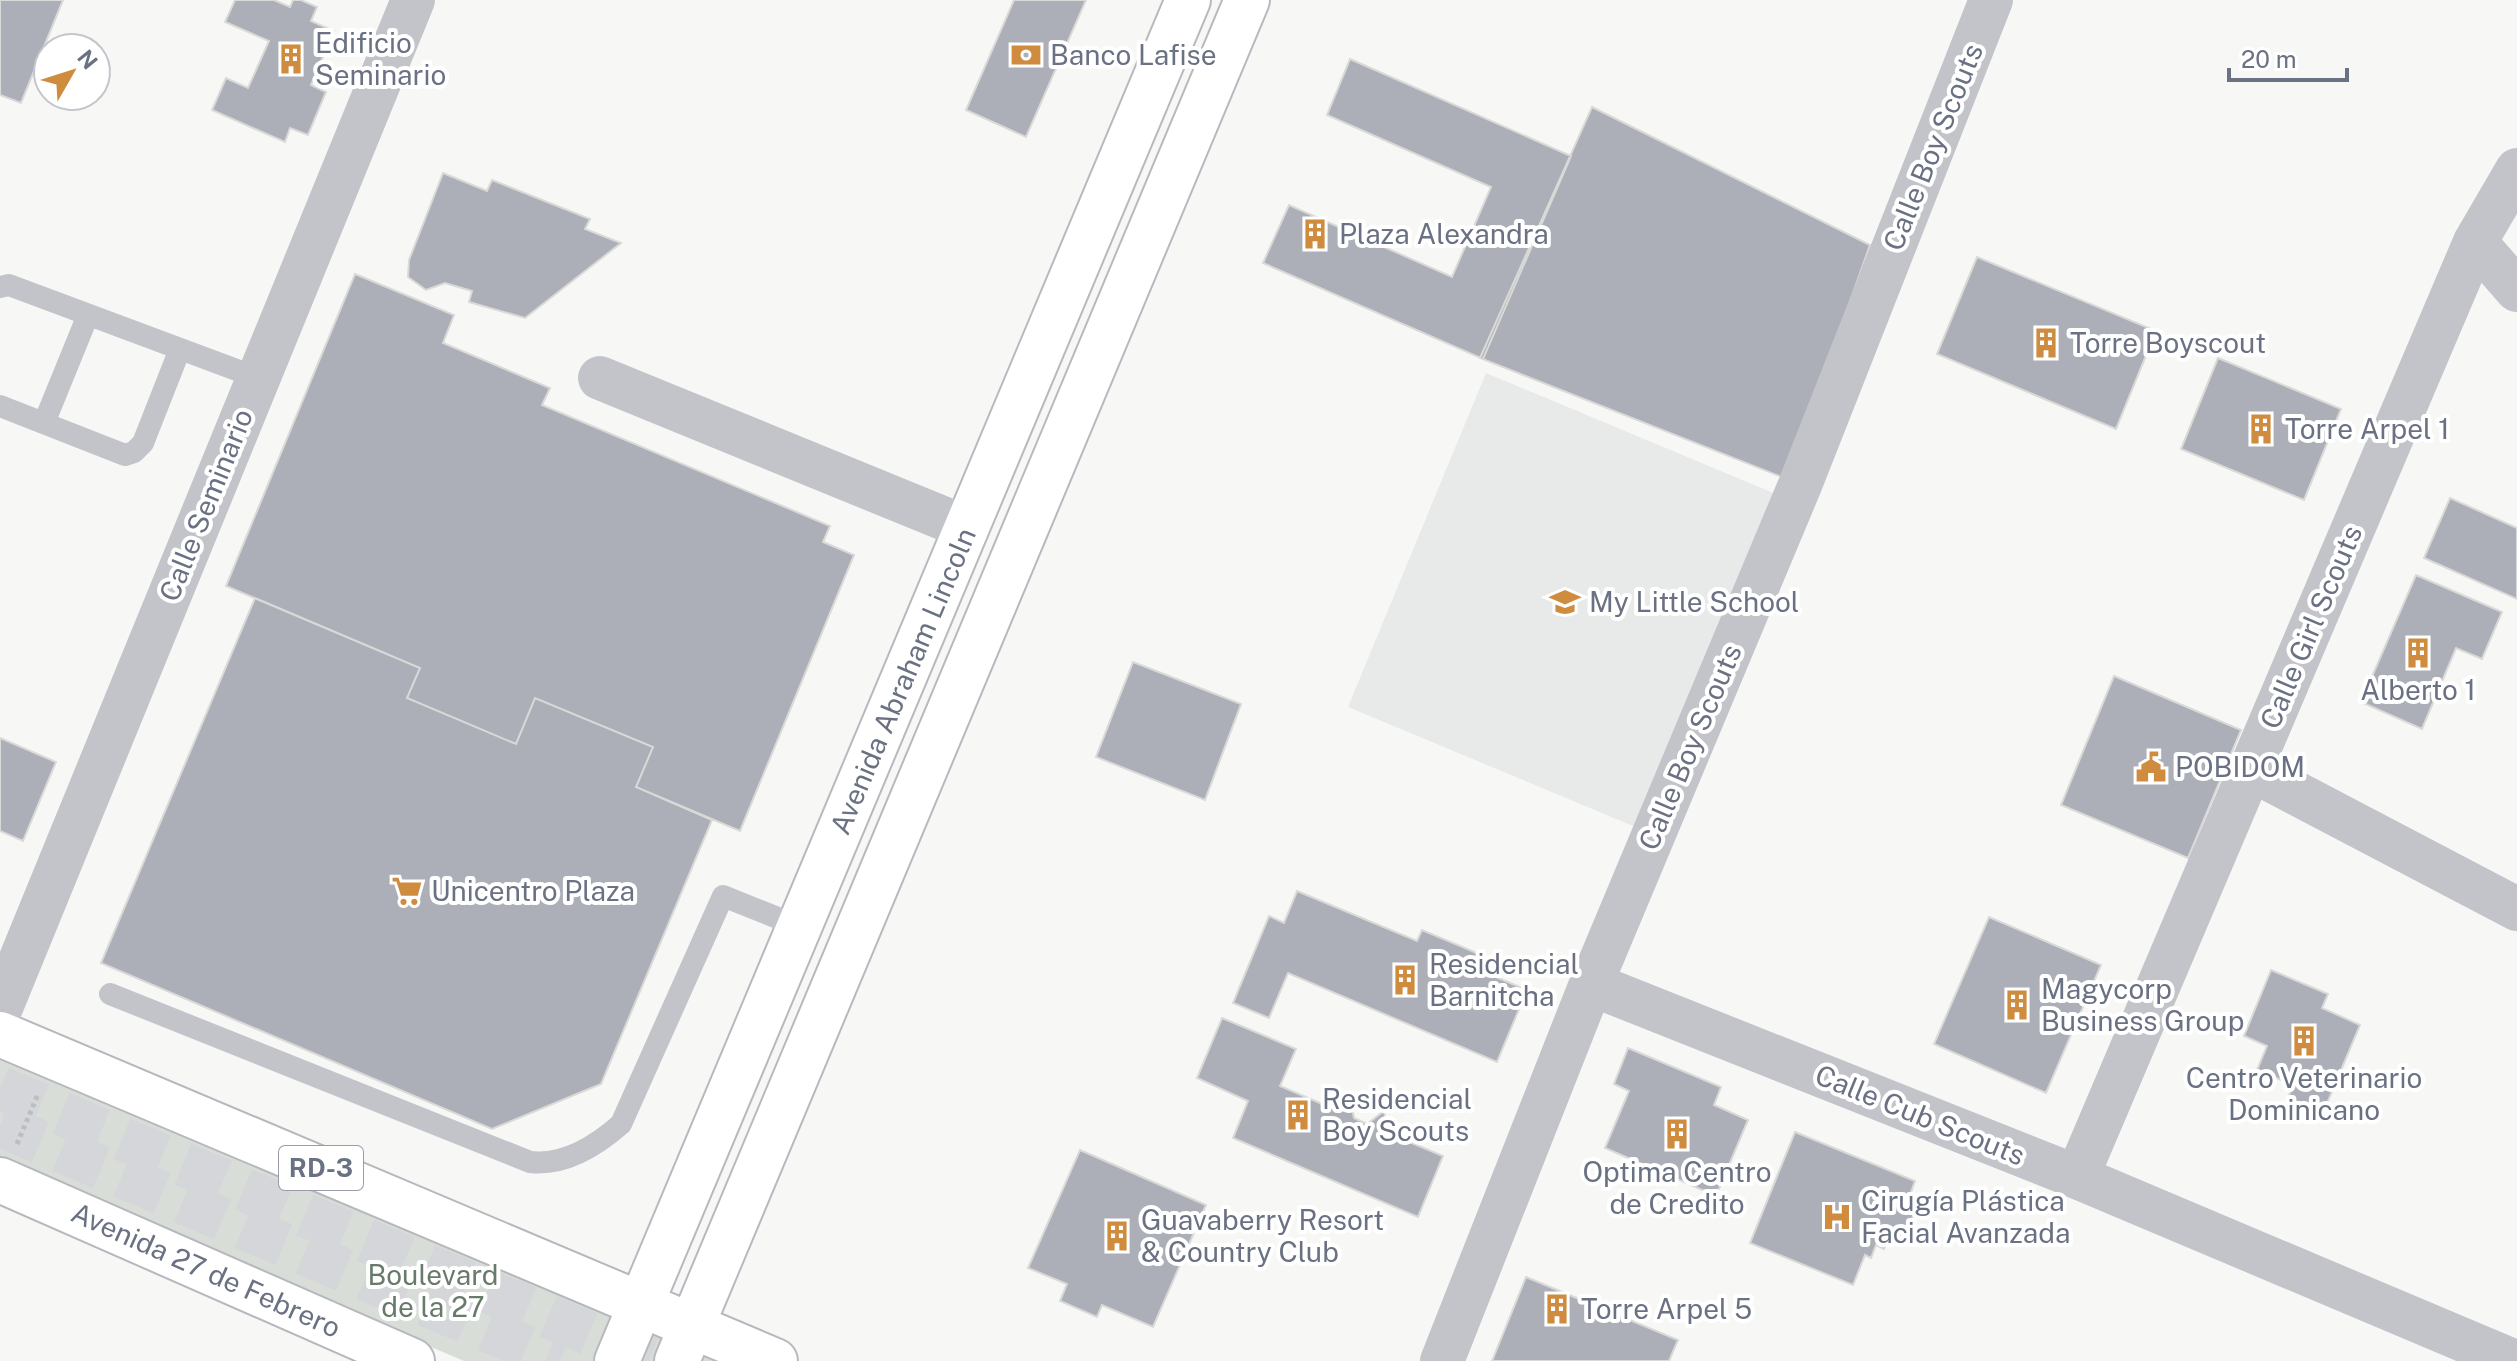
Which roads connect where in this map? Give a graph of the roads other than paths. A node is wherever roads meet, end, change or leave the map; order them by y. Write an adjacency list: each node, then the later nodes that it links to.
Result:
1 (413, 0): 11 (street, Calle Seminario)
2 (1188, 0): 15 (main road, Avenida Abraham Lincoln)
3 (1247, 0): 26 (main road, Avenida Abraham Lincoln)
4 (1991, 0): 19 (street, Calle Boy Scouts)
5 (2517, 170): 6 (street, Calle Girl Scouts)
6 (2475, 242): 8 (street); 16 (street, Calle Girl Scouts)
7 (0, 287): 9 (lane)
8 (2517, 290)
9 (88, 315): 10 (lane); 14 (lane)
10 (180, 349): 11 (lane); 14 (lane)
11 (258, 378): 21 (street, Calle Seminario)
12 (600, 378): 15 (street)
13 (0, 406): 14 (lane)
14 (44, 423)
15 (967, 528): 18 (main road, Avenida Abraham Lincoln)
16 (2250, 769): 17 (street); 23 (street, Calle Girl Scouts)
17 (2517, 909)
18 (800, 927): 20 (lane); 25 (main road, Avenida Abraham Lincoln)
19 (1591, 984): 23 (street, Calle Cub Scouts); 30 (street, Calle Boy Scouts)
20 (110, 994)
21 (0, 1010)
22 (0, 1034): 25 (main road, RD-3)
23 (2077, 1177): 31 (street, Calle Cub Scouts)
24 (0, 1180): 27 (main road, Avenida 27 de Febrero)
25 (642, 1303): 26 (main road, RD-3); 28 (main road, Avenida Abraham Lincoln)
26 (685, 1343): 29 (main road, RD-3)
27 (412, 1361)
28 (617, 1361)
29 (775, 1361)
30 (1442, 1361)
31 (2513, 1361)

